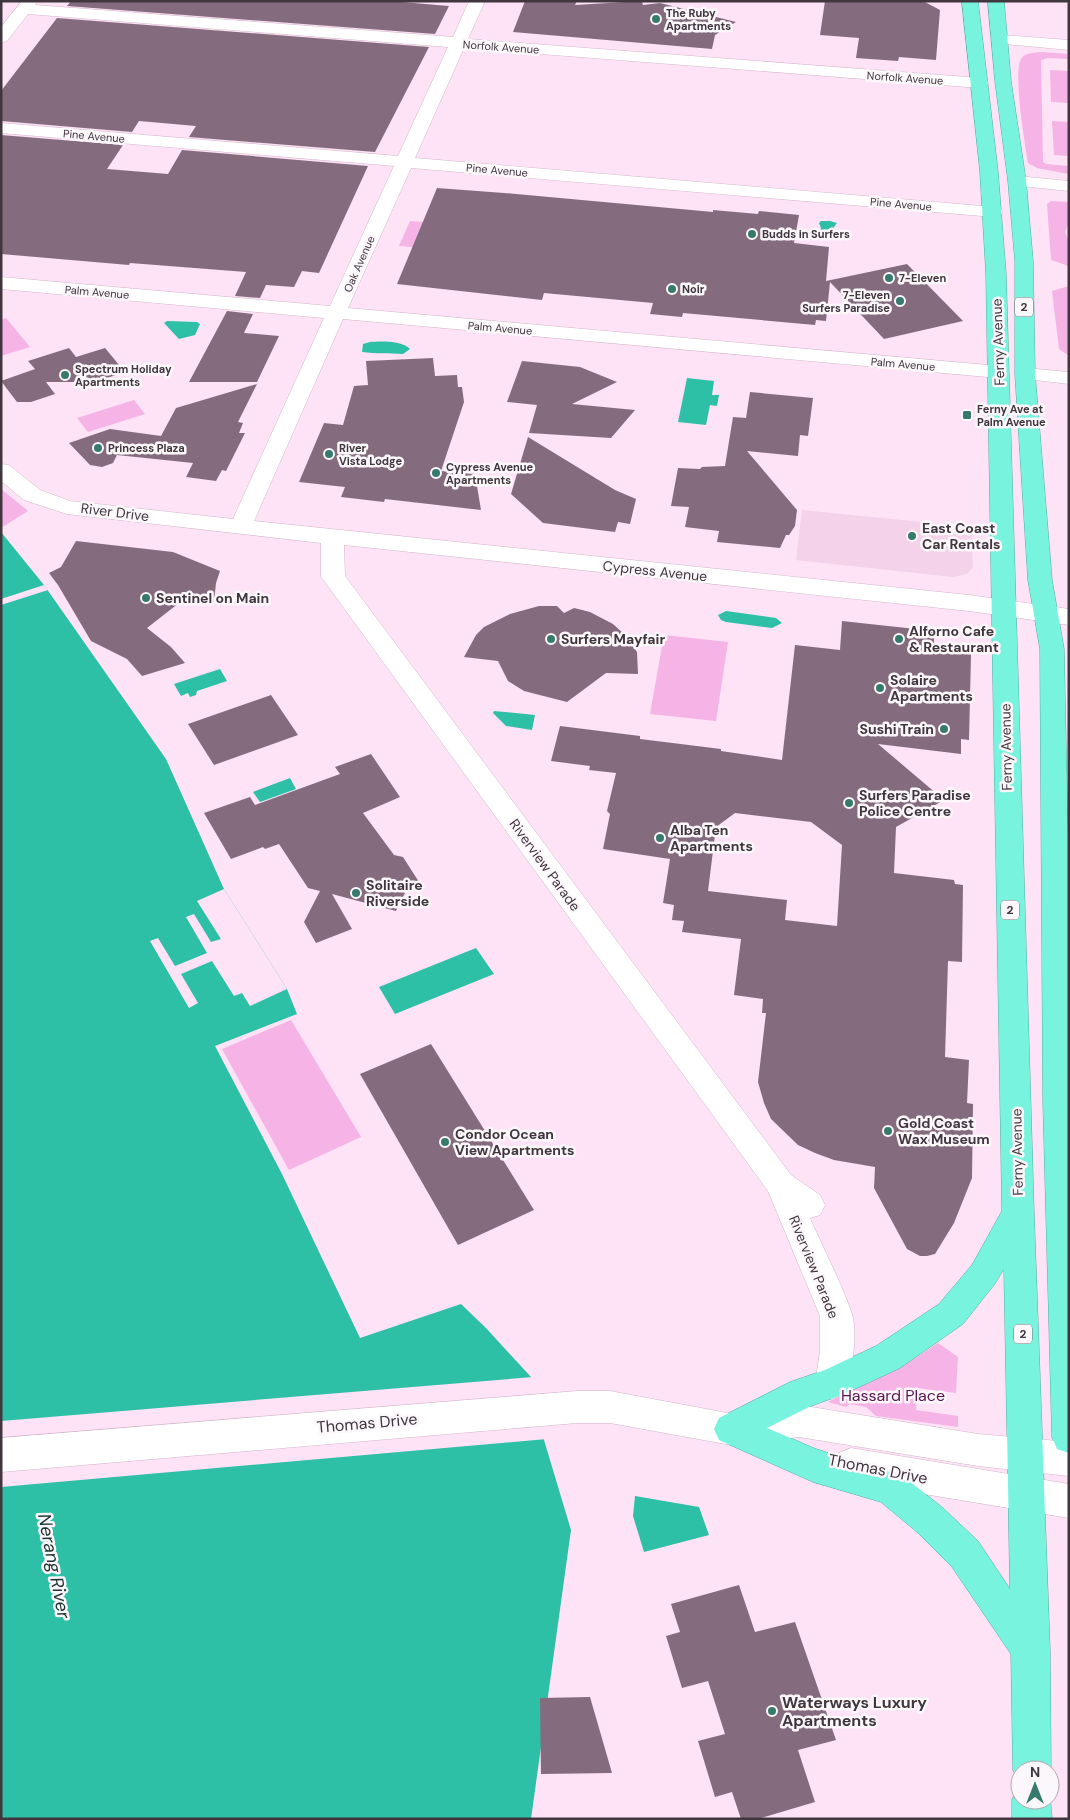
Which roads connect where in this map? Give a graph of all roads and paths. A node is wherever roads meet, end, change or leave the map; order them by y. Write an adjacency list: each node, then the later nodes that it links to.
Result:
1 (477, 1): 7 (street, Oak Avenue)
2 (970, 1): 9 (highway, Ferny Avenue / 2)
3 (996, 1): 6 (highway, Ferny Avenue / 2)
4 (26, 5): 5 (street); 7 (street, Norfolk Avenue)
5 (1, 38)
6 (1001, 40): 8 (street); 12 (highway, Ferny Avenue / 2)
7 (457, 44): 9 (street, Norfolk Avenue); 11 (street, Oak Avenue)
8 (1069, 45)
9 (980, 83): 14 (highway, Ferny Avenue / 2)
10 (1, 128): 11 (street, Pine Avenue)
11 (405, 163): 14 (street, Pine Avenue); 16 (street, Oak Avenue)
12 (1017, 182): 13 (street); 18 (highway, Ferny Avenue / 2)
13 (1069, 186)
14 (994, 212): 17 (highway, Ferny Avenue / 2)
15 (1, 283): 16 (street, Palm Avenue)
16 (337, 313): 17 (street, Palm Avenue); 21 (street, Oak Avenue)
17 (999, 372): 23 (highway, Ferny Avenue / 2)
18 (1025, 374): 19 (street); 24 (highway, Ferny Avenue / 2)
19 (1069, 378)
20 (1, 470): 21 (street, River Drive)
21 (240, 526): 22 (street, Cypress Avenue)
22 (332, 537): 23 (street, Cypress Avenue); 25 (street, Riverview Parade)
23 (1004, 607): 24 (street, Cypress Avenue); 27 (highway, Ferny Avenue / 2)
24 (1058, 615): 30 (highway, Ferny Avenue / 2)
25 (780, 1184): 26 (street, Riverview Parade); 28 (street, Riverview Parade)
26 (809, 1205)
27 (1018, 1212): 28 (highway); 32 (highway, Ferny Avenue / 2)
28 (832, 1383): 29 (highway)
29 (731, 1429): 31 (street, Thomas Drive); 32 (street, Thomas Drive); 34 (street, Thomas Drive); 36 (highway)
30 (1069, 1437)
31 (1, 1455)
32 (1026, 1455): 33 (street, Thomas Drive); 34 (highway, Ferny Avenue / 2)
33 (1069, 1459)
34 (1028, 1494): 35 (street, Thomas Drive); 36 (highway, 2)
35 (1069, 1502)
36 (1031, 1651): 37 (highway, 2)
37 (1032, 1760)

